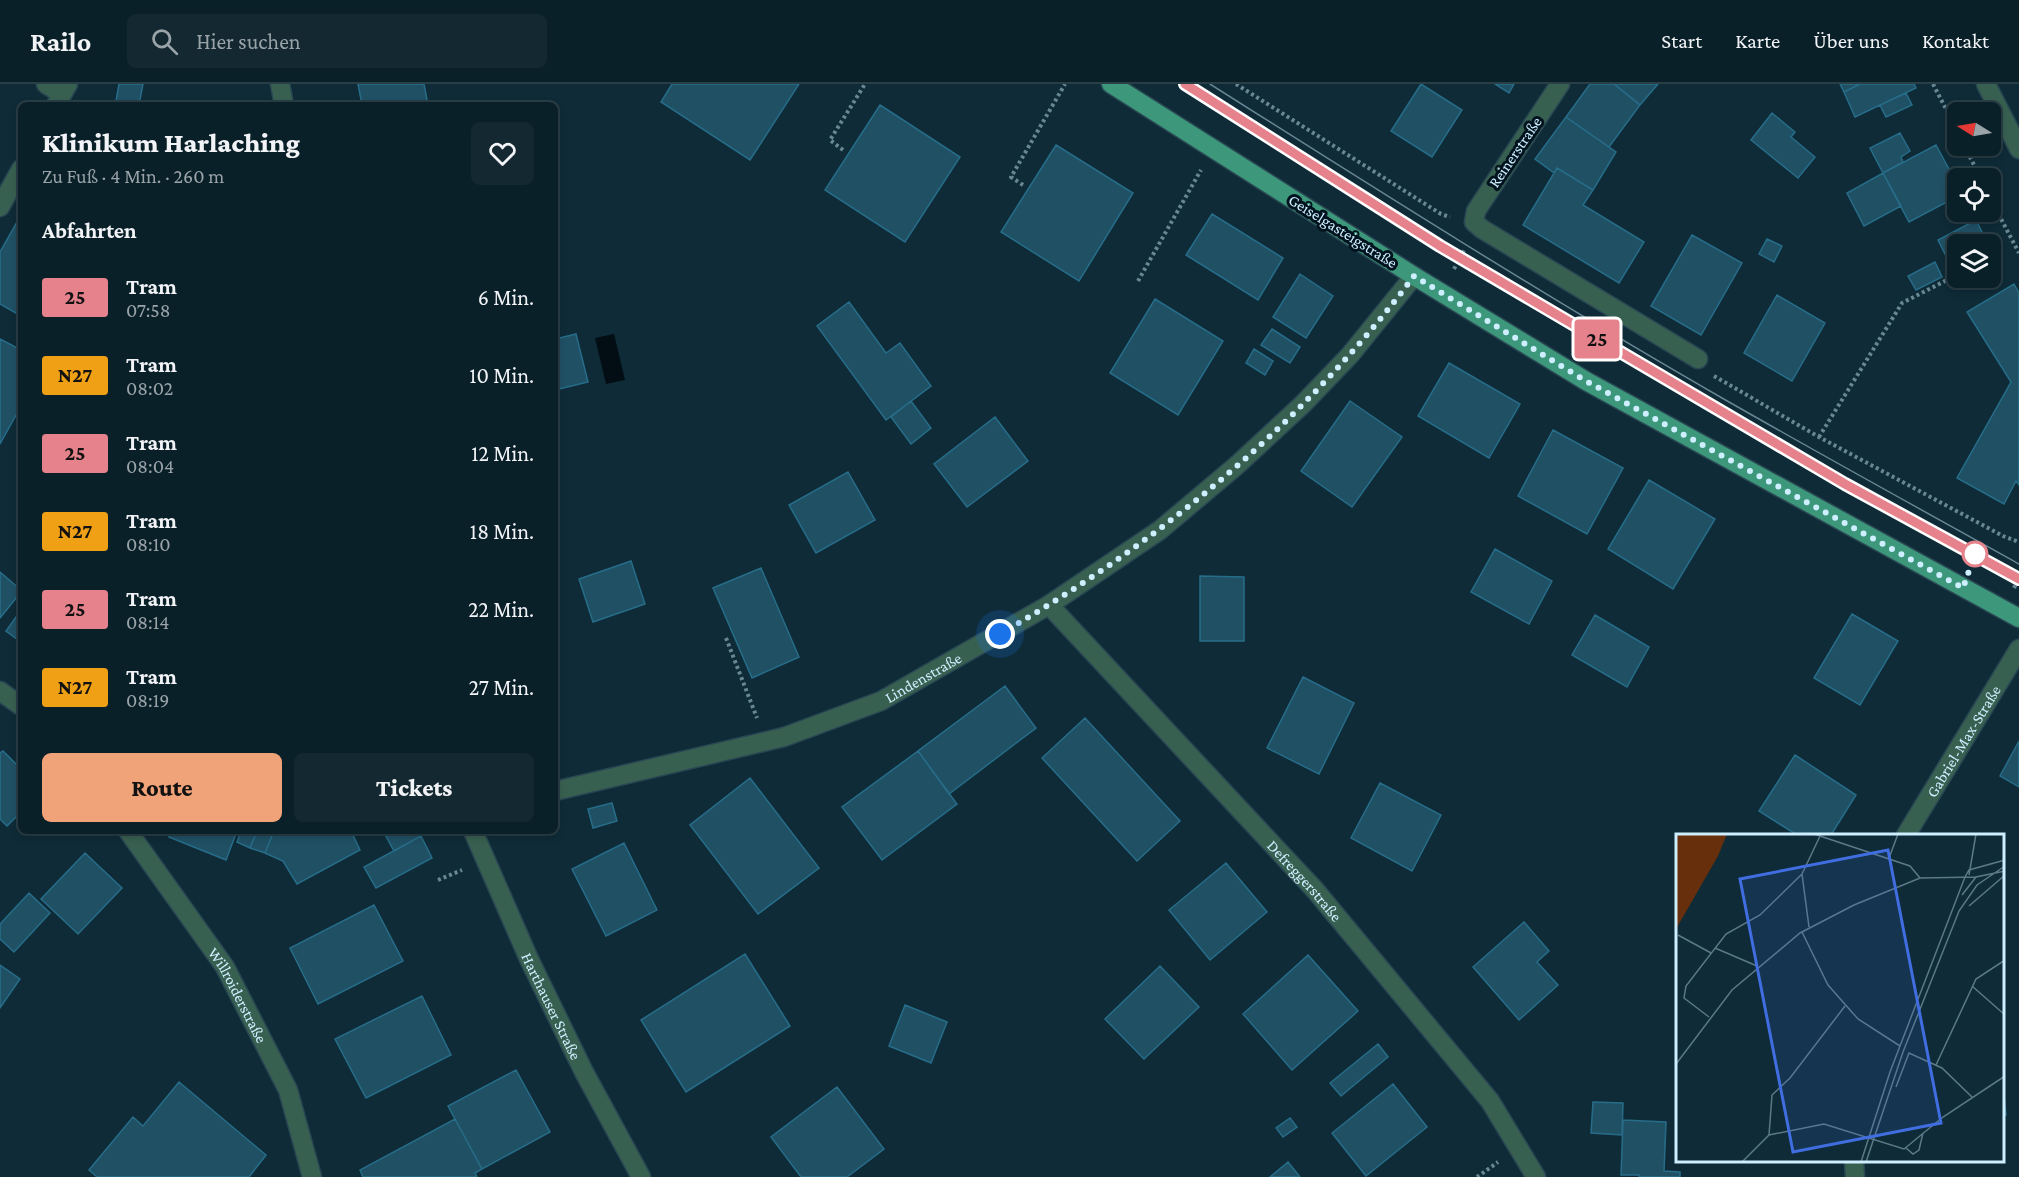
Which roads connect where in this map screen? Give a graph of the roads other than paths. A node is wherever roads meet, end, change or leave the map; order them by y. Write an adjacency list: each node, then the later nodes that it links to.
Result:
1 (46, 84): 6 (street)
2 (280, 84): 7 (street)
3 (1111, 84): 11 (main road, Geiselgasteigstraße)
4 (1560, 84): 12 (street, Reinerstraße)
5 (1986, 84): 8 (street)
6 (62, 94)
7 (283, 102)
8 (2019, 149)
9 (18, 174): 10 (street)
10 (0, 207)
11 (1414, 276): 13 (street, Lindenstraße); 14 (main road, Geiselgasteigstraße)
12 (1698, 359)
13 (1049, 605): 18 (street, Lindenstraße); 25 (street, Defreggerstraße)
14 (2019, 618)
15 (2019, 649): 21 (street, Gabriel-Max-Straße)
16 (0, 691): 17 (street)
17 (18, 704)
18 (558, 790)
19 (130, 834): 23 (street, Willroiderstraße)
20 (474, 834): 24 (street, Harthauser Straße)
21 (1907, 834)
22 (1854, 1162): 26 (street)
23 (312, 1177)
24 (641, 1177)
25 (1536, 1177)
26 (1855, 1177)

